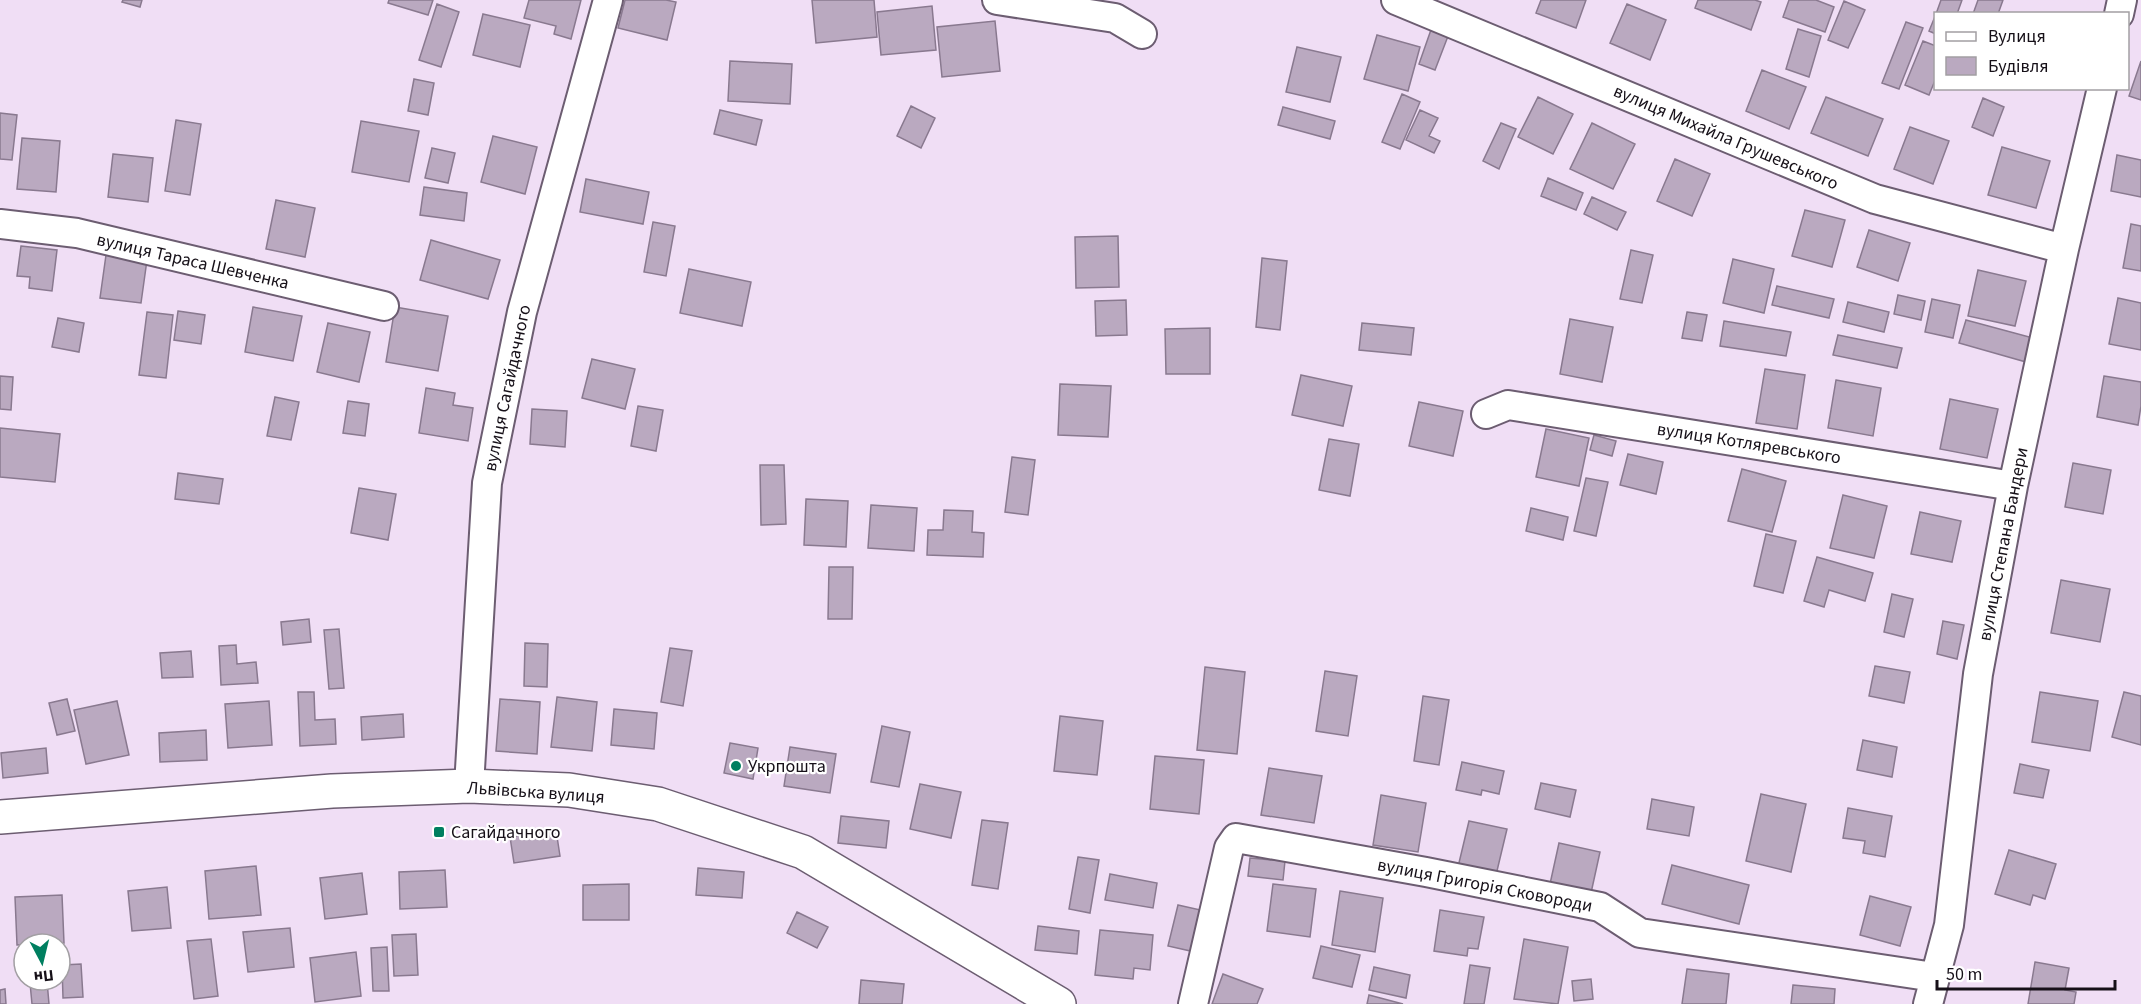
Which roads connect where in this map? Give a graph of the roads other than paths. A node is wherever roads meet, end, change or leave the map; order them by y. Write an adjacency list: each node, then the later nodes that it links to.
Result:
1 (608, 0): 11 (street, вулиця Сагайдачного)
2 (997, 0): 4 (street)
3 (1396, 0): 7 (street, вулиця Михайла Грушевського)
4 (1142, 34)
5 (2102, 90): 7 (street, вулиця Степана Бандери)
6 (0, 224): 8 (street, вулиця Тараса Шевченка)
7 (2064, 249): 10 (street, вулиця Степана Бандери)
8 (384, 306)
9 (1486, 414): 10 (street, вулиця Котляревського)
10 (2013, 486): 13 (street, вулиця Степана Бандери)
11 (470, 786): 12 (main road, Львівська вулиця); 14 (main road, Львівська вулиця)
12 (0, 817)
13 (1931, 991): 15 (street, вулиця Григорія Сковороди)
14 (1059, 1004)
15 (1193, 1004)

